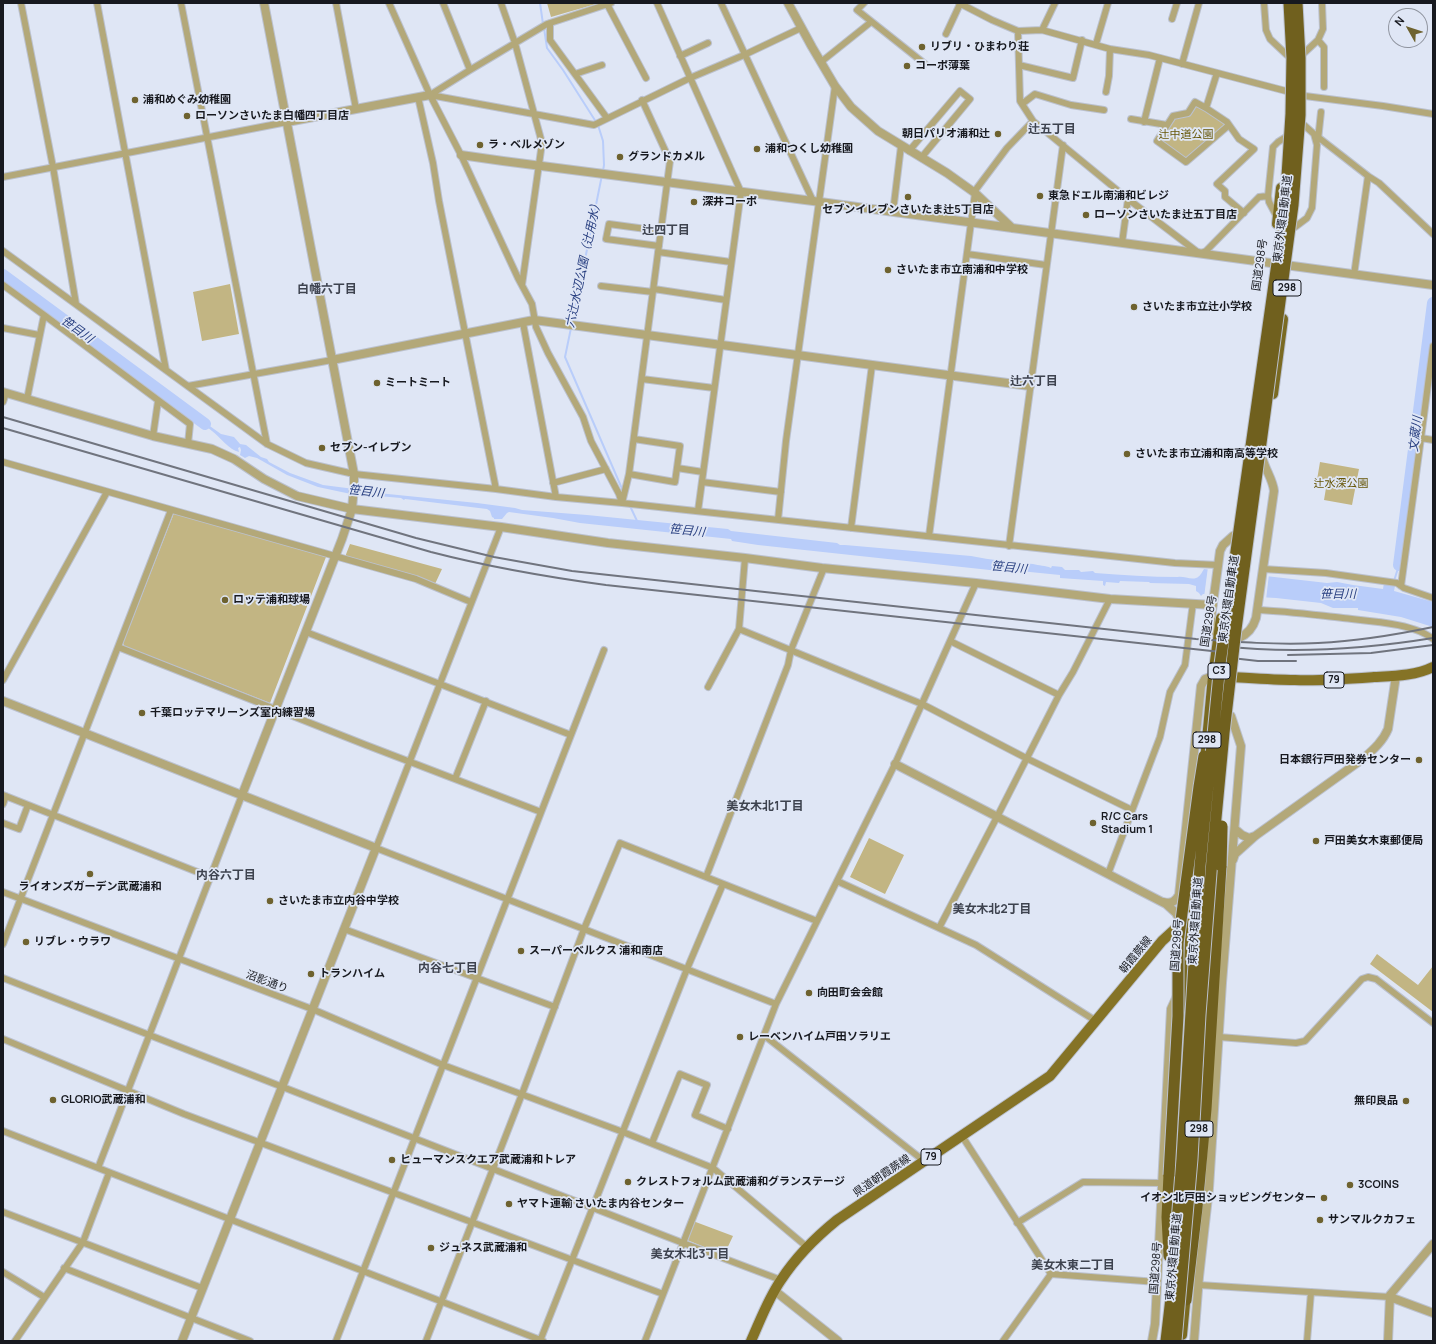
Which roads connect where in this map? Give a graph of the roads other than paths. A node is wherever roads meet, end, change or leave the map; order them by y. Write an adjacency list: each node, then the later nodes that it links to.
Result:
1 (20, 3): 86 (street)
2 (96, 3): 82 (street)
3 (181, 3): 78 (street)
4 (264, 3): 71 (street)
5 (336, 3): 63 (street)
6 (389, 3): 57 (street)
7 (443, 3): 48 (street)
8 (501, 3): 34 (street)
9 (657, 3): 41 (street)
10 (721, 3): 39 (street)
11 (788, 3): 28 (street)
12 (864, 3): 26 (street)
13 (959, 3): 24 (street); 31 (street)
14 (1055, 3): 29 (street)
15 (1108, 3): 36 (street)
16 (1177, 3): 25 (street)
17 (1199, 3): 46 (street)
18 (1264, 3): 40 (street)
19 (1287, 3): 40 (highway, 国道298号 / 298); 195 (highway, 東京外環自動車道 / C3, bridge)
20 (1297, 3): 210 (highway, 東京外環自動車道 / C3, bridge)
21 (1300, 3): 38 (highway, 298)
22 (1322, 3): 33 (street)
23 (609, 4): 27 (street); 51 (street)
24 (971, 6): 30 (street)
25 (1172, 19)
26 (871, 22): 43 (street); 44 (street)
27 (550, 23): 34 (street); 50 (street)
28 (801, 28): 39 (street); 43 (street)
29 (1042, 30): 30 (street); 32 (street)
30 (1018, 31): 45 (street)
31 (946, 34)
32 (1082, 40): 36 (street); 45 (street)
33 (1318, 40): 38 (street); 54 (street)
34 (515, 43): 48 (street); 67 (street)
35 (708, 43): 41 (street)
36 (1096, 44): 37 (street)
37 (1110, 49): 42 (street); 56 (street)
38 (1303, 54): 58 (highway, 298)
39 (744, 55): 52 (street); 94 (street)
40 (1287, 55): 55 (highway, 国道298号 / 298)
41 (680, 56): 52 (street)
42 (1160, 58): 46 (street); 72 (street)
43 (821, 62): 53 (street)
44 (925, 64)
45 (1019, 64): 61 (street)
46 (1182, 64): 49 (street)
47 (602, 65): 50 (street)
48 (470, 70): 57 (street)
49 (1216, 73): 55 (street); 62 (street)
50 (575, 74): 68 (street)
51 (646, 78)
52 (690, 78): 60 (street); 90 (street)
53 (835, 86): 80 (street); 94 (street)
54 (1324, 87)
55 (1287, 91): 58 (street); 77 (highway, 国道298号 / 298)
56 (1106, 92)
57 (430, 95): 59 (street); 67 (street); 83 (street)
58 (1305, 96): 66 (street); 75 (highway, 298)
59 (418, 97): 63 (street); 125 (street)
60 (642, 100): 68 (street); 89 (street)
61 (1022, 104): 64 (street); 70 (street)
62 (1206, 108): 73 (street); 74 (street)
63 (356, 109): 71 (street)
64 (1104, 110)
65 (1321, 112): 76 (street)
66 (1433, 114)
67 (534, 115): 68 (street); 85 (street)
68 (607, 118)
69 (1131, 119): 72 (street)
70 (1033, 121): 79 (street); 91 (street)
71 (287, 122): 78 (street); 131 (street)
72 (1144, 122): 73 (street)
73 (1167, 125): 74 (street)
74 (1229, 125): 96 (street)
75 (1304, 125): 76 (street); 100 (highway, 298)
76 (1317, 136): 87 (street); 100 (street)
77 (1286, 137): 92 (street); 97 (highway, 国道298号 / 298)
78 (206, 138): 82 (street); 134 (street)
79 (1063, 145): 93 (street); 102 (street)
80 (901, 146): 81 (street); 95 (street)
81 (909, 151): 84 (street); 84 (street)
82 (125, 153): 86 (street); 133 (street)
83 (461, 155): 85 (street); 115 (street)
84 (921, 158): 91 (street)
85 (539, 165): 89 (street); 115 (street)
86 (53, 167): 88 (street); 120 (street)
87 (1368, 176): 103 (street); 113 (street)
88 (3, 177)
89 (667, 183): 90 (street); 101 (street)
90 (741, 192): 94 (street); 109 (street)
91 (974, 192): 98 (street); 99 (street)
92 (1268, 196): 96 (street); 97 (street)
93 (1128, 199): 104 (street); 108 (street)
94 (816, 202): 95 (street); 130 (street)
95 (893, 212): 98 (street)
96 (1244, 213): 108 (street)
97 (1278, 218): 110 (highway, 国道298号 / 298)
98 (972, 223): 99 (street); 107 (street)
99 (1012, 228): 102 (street)
100 (1295, 228): 112 (highway, 298)
101 (661, 231): 105 (street); 105 (street)
102 (1051, 233): 104 (street); 111 (street)
103 (1433, 234)
104 (1122, 243): 108 (street)
105 (659, 249): 109 (street); 118 (street)
106 (3, 251): 120 (street)
107 (967, 254): 111 (street); 135 (street)
108 (1200, 254): 110 (street)
109 (731, 262): 119 (street)
110 (1272, 264): 112 (street); 171 (highway, 国道298号 / 298)
111 (1046, 265): 138 (street)
112 (1290, 267): 113 (street); 150 (highway, 298)
113 (1354, 275): 116 (street)
114 (3, 285): 121 (street)
115 (522, 285): 122 (street)
116 (1433, 285)
117 (600, 286): 118 (street)
118 (653, 291): 119 (street); 127 (street)
119 (726, 300): 128 (street)
120 (76, 304): 133 (street)
121 (44, 315): 126 (street); 142 (street)
122 (534, 320): 123 (street); 127 (street); 153 (street)
123 (523, 322): 125 (street); 158 (street)
124 (3, 328): 126 (street)
125 (466, 334): 131 (street); 159 (street)
126 (40, 335): 141 (street)
127 (648, 335): 128 (street); 136 (street)
128 (720, 345): 130 (street); 139 (street)
129 (1433, 346): 145 (street)
130 (798, 355): 132 (street); 161 (street)
131 (332, 360): 134 (street); 156 (street)
132 (872, 365): 135 (street); 169 (street)
133 (166, 370): 137 (street)
134 (253, 374): 137 (street); 149 (street)
135 (951, 375): 138 (street); 170 (street)
136 (642, 379): 139 (street); 146 (street)
137 (188, 386): 149 (street)
138 (1030, 386): 172 (street)
139 (714, 388): 154 (street)
140 (4, 393): 141 (street); 143 (street)
141 (27, 399): 144 (street)
142 (158, 401): 144 (street); 148 (street)
143 (3, 402)
144 (153, 436): 148 (street)
145 (1421, 438): 147 (street); 179 (street)
146 (634, 439): 152 (street); 155 (street)
147 (1433, 440)
148 (188, 444): 164 (street)
149 (267, 444): 156 (street)
150 (1263, 460): 177 (street); 189 (highway, 298)
151 (3, 462): 160 (street)
152 (677, 468): 154 (street); 155 (street)
153 (606, 469): 158 (street); 163 (street)
154 (703, 472): 157 (street)
155 (630, 474): 163 (street)
156 (354, 477): 159 (street); 164 (street)
157 (702, 482): 161 (street); 166 (street)
158 (553, 483): 162 (street)
159 (496, 489): 162 (street)
160 (107, 492): 165 (street); 200 (street)
161 (781, 492): 167 (street)
162 (556, 497): 163 (street)
163 (622, 502): 166 (street)
164 (352, 507): 168 (street); 173 (street)
165 (171, 510): 173 (street); 192 (street)
166 (698, 511): 167 (street)
167 (778, 520): 169 (street)
168 (501, 527): 174 (street); 182 (street)
169 (851, 528): 170 (street)
170 (929, 536): 172 (street)
171 (1233, 536): 175 (street); 188 (highway, 国道298号 / 298)
172 (1009, 546): 175 (street)
173 (335, 557): 182 (street); 187 (street)
174 (746, 558): 176 (street); 186 (street)
175 (1218, 566): 183 (street)
176 (824, 568): 178 (street); 194 (street)
177 (1263, 571): 179 (street); 185 (street)
178 (976, 583): 180 (street); 191 (street)
179 (1401, 586): 181 (street)
180 (1110, 598): 184 (street); 203 (street)
181 (1433, 598)
182 (472, 602): 201 (street)
183 (1213, 602): 184 (street); 188 (street)
184 (1194, 603): 220 (street)
185 (1258, 607): 189 (street); 190 (street)
186 (739, 629): 194 (street); 202 (street)
187 (306, 632): 201 (street); 207 (street)
188 (1218, 635): 197 (highway, 国道298号 / 298)
189 (1239, 638): 199 (highway, 298)
190 (1433, 639)
191 (950, 641): 203 (street); 206 (street)
192 (118, 647): 207 (street); 209 (street)
193 (604, 650): 211 (street)
194 (791, 650): 206 (street); 232 (street)
195 (1220, 664): 277 (highway, bridge); 319 (highway, 東京外環自動車道 / C3, bridge)
196 (1433, 667): 198 (main road, 79)
197 (1213, 676): 199 (main road, 79); 228 (street); 234 (highway, 国道298号 / 298)
198 (1396, 676): 199 (main road, 79); 226 (street)
199 (1234, 677): 208 (highway, 298)
200 (3, 680)
201 (440, 683): 204 (street); 213 (street)
202 (708, 687)
203 (1059, 695): 212 (street)
204 (486, 701): 211 (street); 215 (street)
205 (3, 702): 209 (street)
206 (922, 704): 212 (street); 214 (street)
207 (276, 709): 213 (street); 217 (street)
208 (1231, 716): 225 (street); 240 (highway, 298)
209 (85, 733): 217 (street); 222 (street)
210 (1224, 733): 303 (highway, bridge); 320 (highway, 東京外環自動車道 / C3, bridge)
211 (572, 735): 221 (street)
212 (1026, 758): 220 (street); 223 (street)
213 (409, 762): 215 (street); 227 (street)
214 (895, 764): 223 (street); 233 (street)
215 (455, 780): 221 (street)
216 (5, 795): 218 (street); 219 (street)
217 (242, 795): 227 (street); 231 (street)
218 (3, 804)
219 (28, 805): 222 (street); 224 (street)
220 (1132, 810): 230 (street)
221 (541, 812): 238 (street)
222 (53, 815): 231 (street); 237 (street)
223 (997, 817): 230 (street); 243 (street)
224 (3, 823)
225 (1235, 829): 226 (street); 229 (street)
226 (1255, 836): 229 (street)
227 (376, 848): 238 (street); 244 (street)
228 (1182, 863): 234 (street); 239 (street)
229 (1232, 863): 259 (street)
230 (1108, 874): 239 (street)
231 (210, 877): 247 (street)
232 (706, 877): 235 (street); 245 (street)
233 (837, 881): 241 (street); 243 (street)
234 (1193, 881): 242 (highway, 国道298号 / 298)
235 (723, 884): 241 (street); 248 (street)
236 (3, 892): 237 (street, 沼影通り)
237 (20, 899): 246 (street); 247 (street, 沼影通り)
238 (508, 899): 245 (street); 250 (street)
239 (1157, 899): 242 (street)
240 (1211, 917): 242 (main road, 朝霞蕨線 / 79); 303 (highway, 298)
241 (818, 921): 252 (street)
242 (1187, 923): 249 (highway, 国道298号 / 298); 256 (main road, 朝霞蕨線 / 79)
243 (939, 928): 256 (street)
244 (344, 929): 250 (street); 254 (street)
245 (584, 929): 248 (street); 253 (street)
246 (3, 944)
247 (178, 959): 254 (street, 沼影通り); 257 (street)
248 (687, 969): 252 (street); 267 (street)
249 (1187, 976): 277 (street); 288 (highway, 国道298号 / 298)
250 (477, 977): 253 (street); 261 (street)
251 (3, 978): 257 (street)
252 (776, 1004): 258 (street)
253 (556, 1007): 264 (street)
254 (312, 1009): 261 (street, 沼影通り); 262 (street)
255 (1433, 1023): 259 (street)
256 (1094, 1024): 268 (main road, 県道朝霞蕨線 / 79)
257 (149, 1035): 262 (street); 263 (street)
258 (765, 1036): 265 (street); 272 (street)
259 (1219, 1037): 296 (street)
260 (3, 1039): 263 (street)
261 (443, 1065): 264 (street, 沼影通り); 269 (street)
262 (282, 1087): 269 (street); 270 (street)
263 (128, 1090): 270 (street); 273 (street)
264 (522, 1094): 267 (street, 沼影通り); 275 (street)
265 (728, 1129): 271 (street); 274 (street)
266 (3, 1131): 273 (street)
267 (623, 1132): 271 (street, 沼影通り); 279 (street)
268 (962, 1136): 272 (main road, 県道朝霞蕨線 / 79); 282 (street)
269 (415, 1138): 275 (street); 278 (street)
270 (260, 1143): 278 (street); 281 (street)
271 (652, 1143): 274 (street, 沼影通り)
272 (924, 1162): 287 (main road, 県道朝霞蕨線 / 79)
273 (98, 1168): 276 (street)
274 (713, 1168): 285 (street); 287 (street, 沼影通り)
275 (493, 1169): 279 (street); 283 (street)
276 (109, 1173): 281 (street); 284 (street)
277 (1166, 1179): 282 (street); 288 (highway); 295 (street)
278 (394, 1193): 283 (street); 291 (street)
279 (593, 1208): 285 (street); 289 (street)
280 (3, 1212): 284 (street)
281 (230, 1219): 291 (street); 297 (street)
282 (1018, 1222): 293 (street)
283 (472, 1223): 289 (street); 304 (street)
284 (83, 1242): 290 (street); 297 (street)
285 (683, 1243): 294 (street); 300 (street)
286 (1433, 1244): 302 (street)
287 (807, 1247): 294 (main road, 県道朝霞蕨線 / 79)
288 (1169, 1256): 318 (highway, 国道298号 / 298)
289 (573, 1260): 300 (street); 312 (street)
290 (64, 1268): 301 (street); 306 (street)
291 (363, 1271): 304 (street); 310 (street)
292 (3, 1272): 301 (street)
293 (1051, 1274): 295 (street); 316 (street)
294 (781, 1280): 298 (main road, 県道朝霞蕨線 / 79)
295 (1157, 1282): 317 (street)
296 (1199, 1285): 299 (street); 322 (street)
297 (202, 1288): 306 (street)
298 (775, 1291): 314 (main road, 県道朝霞蕨線 / 79); 315 (street)
299 (1311, 1292): 302 (street); 323 (street)
300 (663, 1294): 313 (street)
301 (44, 1297): 307 (street)
302 (1390, 1297): 305 (street); 324 (street)
303 (1186, 1300): 321 (highway, 298)
304 (441, 1301): 311 (street); 312 (street)
305 (1433, 1312)
306 (191, 1317): 308 (street); 309 (street)
307 (15, 1341)
308 (182, 1341)
309 (250, 1341)
310 (336, 1341)
311 (426, 1341)
312 (541, 1341)
313 (645, 1341)
314 (751, 1341)
315 (838, 1341)
316 (1004, 1341)
317 (1152, 1341)
318 (1162, 1341)
319 (1166, 1341)
320 (1176, 1341)
321 (1181, 1341)
322 (1194, 1341)
323 (1307, 1341)
324 (1388, 1341)

